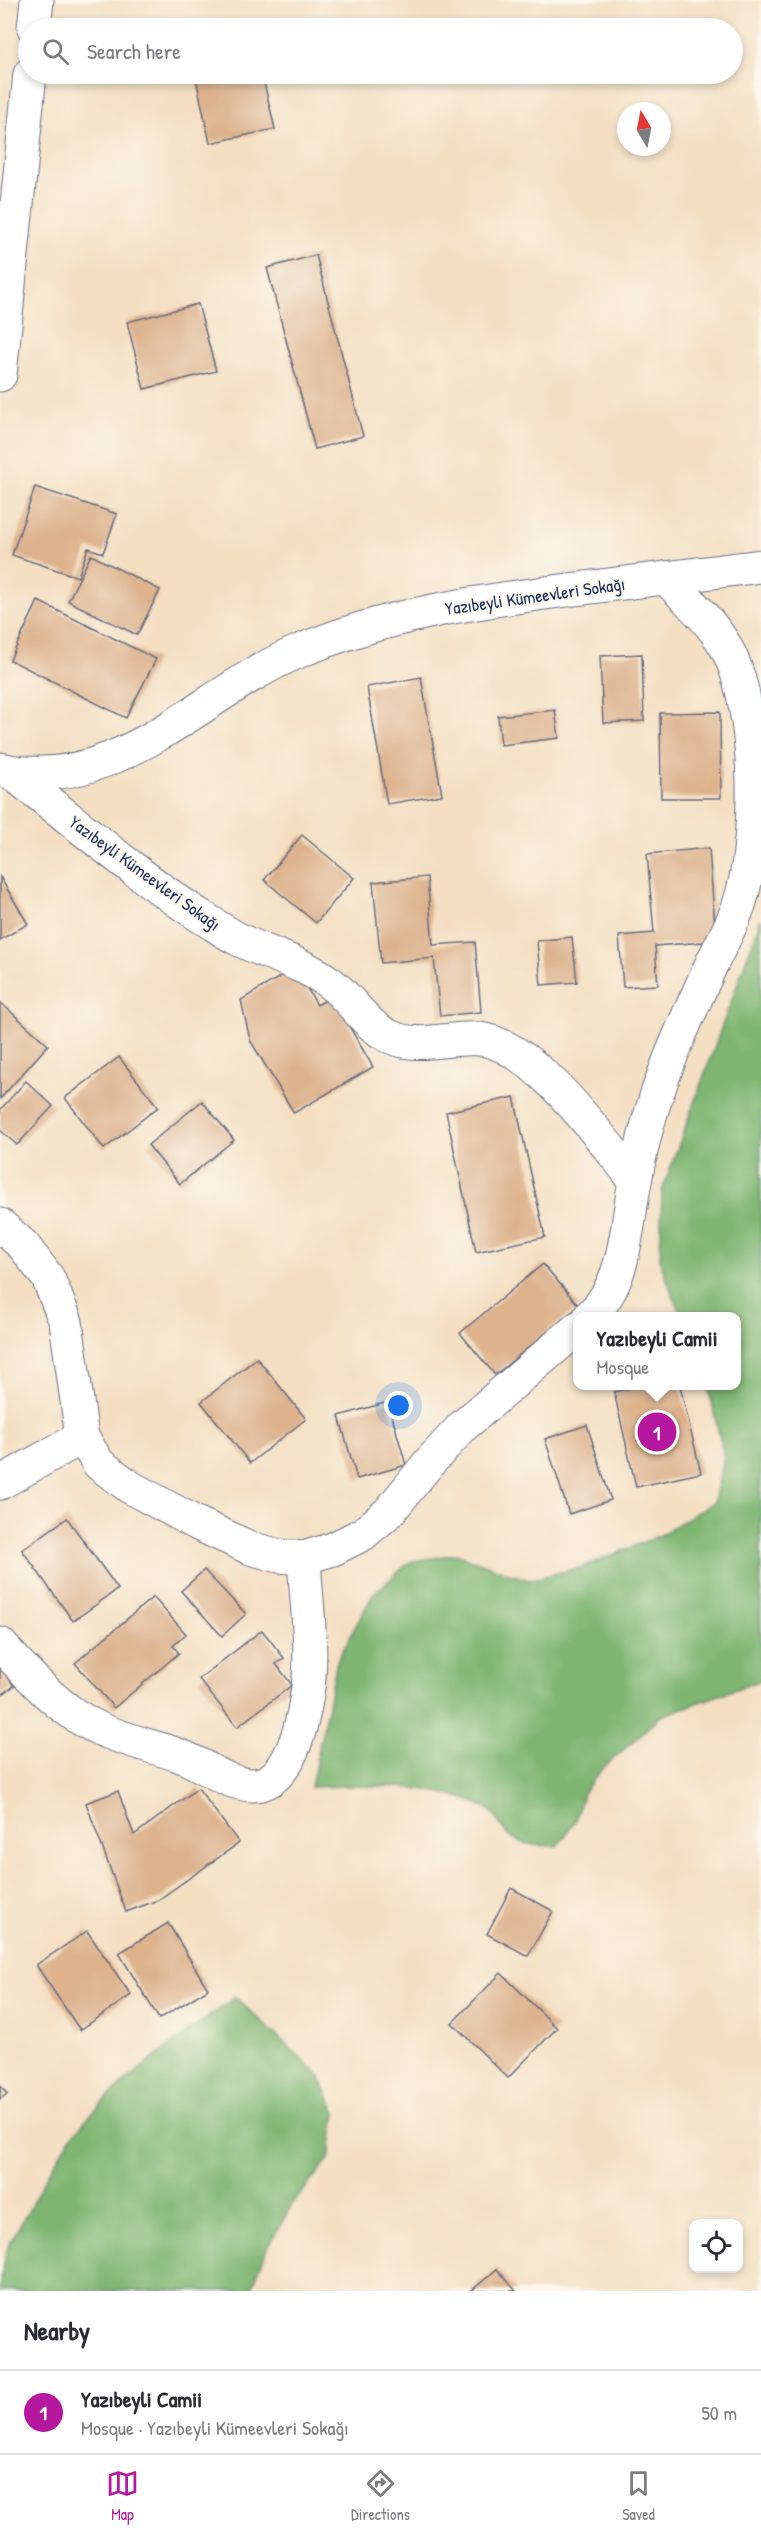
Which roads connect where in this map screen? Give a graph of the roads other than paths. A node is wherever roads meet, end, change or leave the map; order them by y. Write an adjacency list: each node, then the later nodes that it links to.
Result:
1 (37, 0): 2 (street)
2 (35, 18)
3 (29, 84): 4 (street)
4 (0, 375)
5 (761, 566): 6 (street, Yazıbeyli Kümeevleri Sokağı)
6 (666, 578): 7 (street, Yazıbeyli Kümeevleri Sokağı); 8 (street)
7 (4, 770): 8 (street, Yazıbeyli Kümeevleri Sokağı)
8 (635, 1180): 10 (street)
9 (0, 1225): 12 (street)
10 (594, 1312)
11 (573, 1332): 14 (street)
12 (82, 1437): 13 (street); 14 (street)
13 (0, 1483)
14 (304, 1558): 15 (street)
15 (0, 1644)

